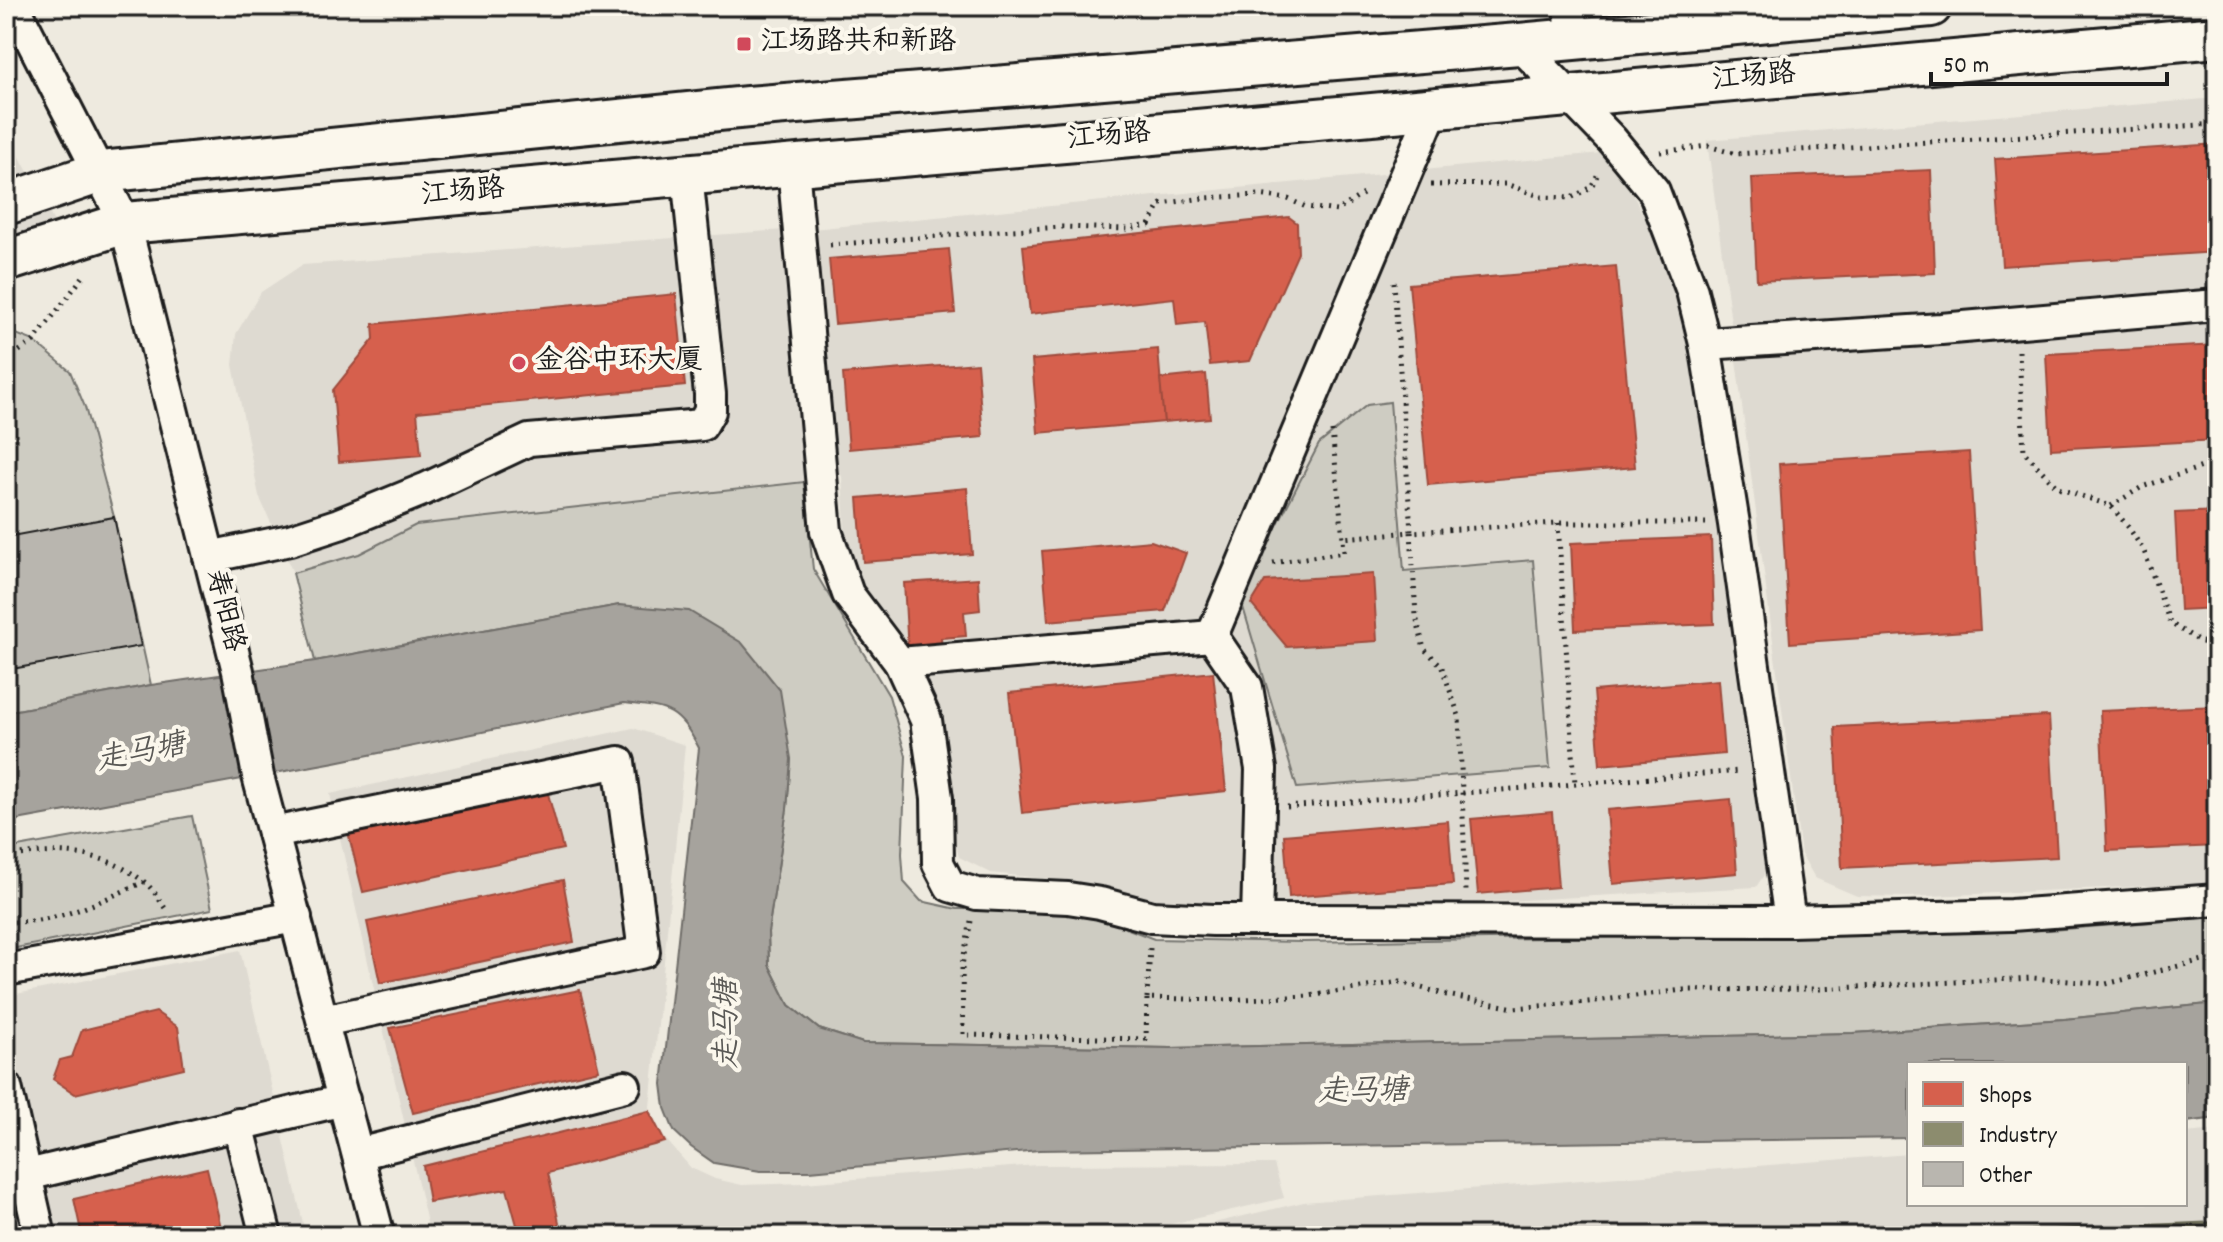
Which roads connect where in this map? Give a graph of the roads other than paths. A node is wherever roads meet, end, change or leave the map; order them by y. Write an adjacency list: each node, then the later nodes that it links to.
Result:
1 (14, 6): 9 (street, 寿阳路)
2 (1931, 6): 3 (main road, 江场路)
3 (1571, 22): 5 (main road, 江场路)
4 (2217, 37): 6 (main road, 江场路)
5 (1519, 44): 6 (street); 9 (main road, 江场路)
6 (1567, 96): 7 (main road, 江场路); 15 (street)
7 (1433, 109): 8 (main road, 江场路); 17 (street)
8 (793, 166): 10 (main road, 江场路); 18 (street)
9 (101, 172): 11 (main road, 江场路); 12 (street, 寿阳路)
10 (687, 175): 12 (main road, 江场路); 16 (street)
11 (6, 204)
12 (125, 223): 13 (main road, 江场路); 16 (street, 寿阳路)
13 (6, 261)
14 (2217, 305): 15 (street)
15 (1705, 344): 23 (street)
16 (209, 557): 19 (street, 寿阳路)
17 (1212, 636): 18 (street); 22 (street)
18 (900, 663): 22 (street)
19 (273, 833): 21 (street, 寿阳路); 25 (street)
20 (2217, 900): 23 (street)
21 (296, 917): 24 (street); 25 (street, 寿阳路)
22 (1257, 920): 23 (street)
23 (1790, 921)
24 (6, 970)
25 (323, 1021): 28 (street, 寿阳路)
26 (625, 1086): 30 (street)
27 (6, 1087): 31 (street)
28 (344, 1100): 29 (street); 30 (street, 寿阳路)
29 (238, 1124): 31 (street); 33 (street)
30 (358, 1154): 34 (street, 寿阳路)
31 (16, 1177): 32 (street)
32 (40, 1236)
33 (266, 1236)
34 (379, 1236)

